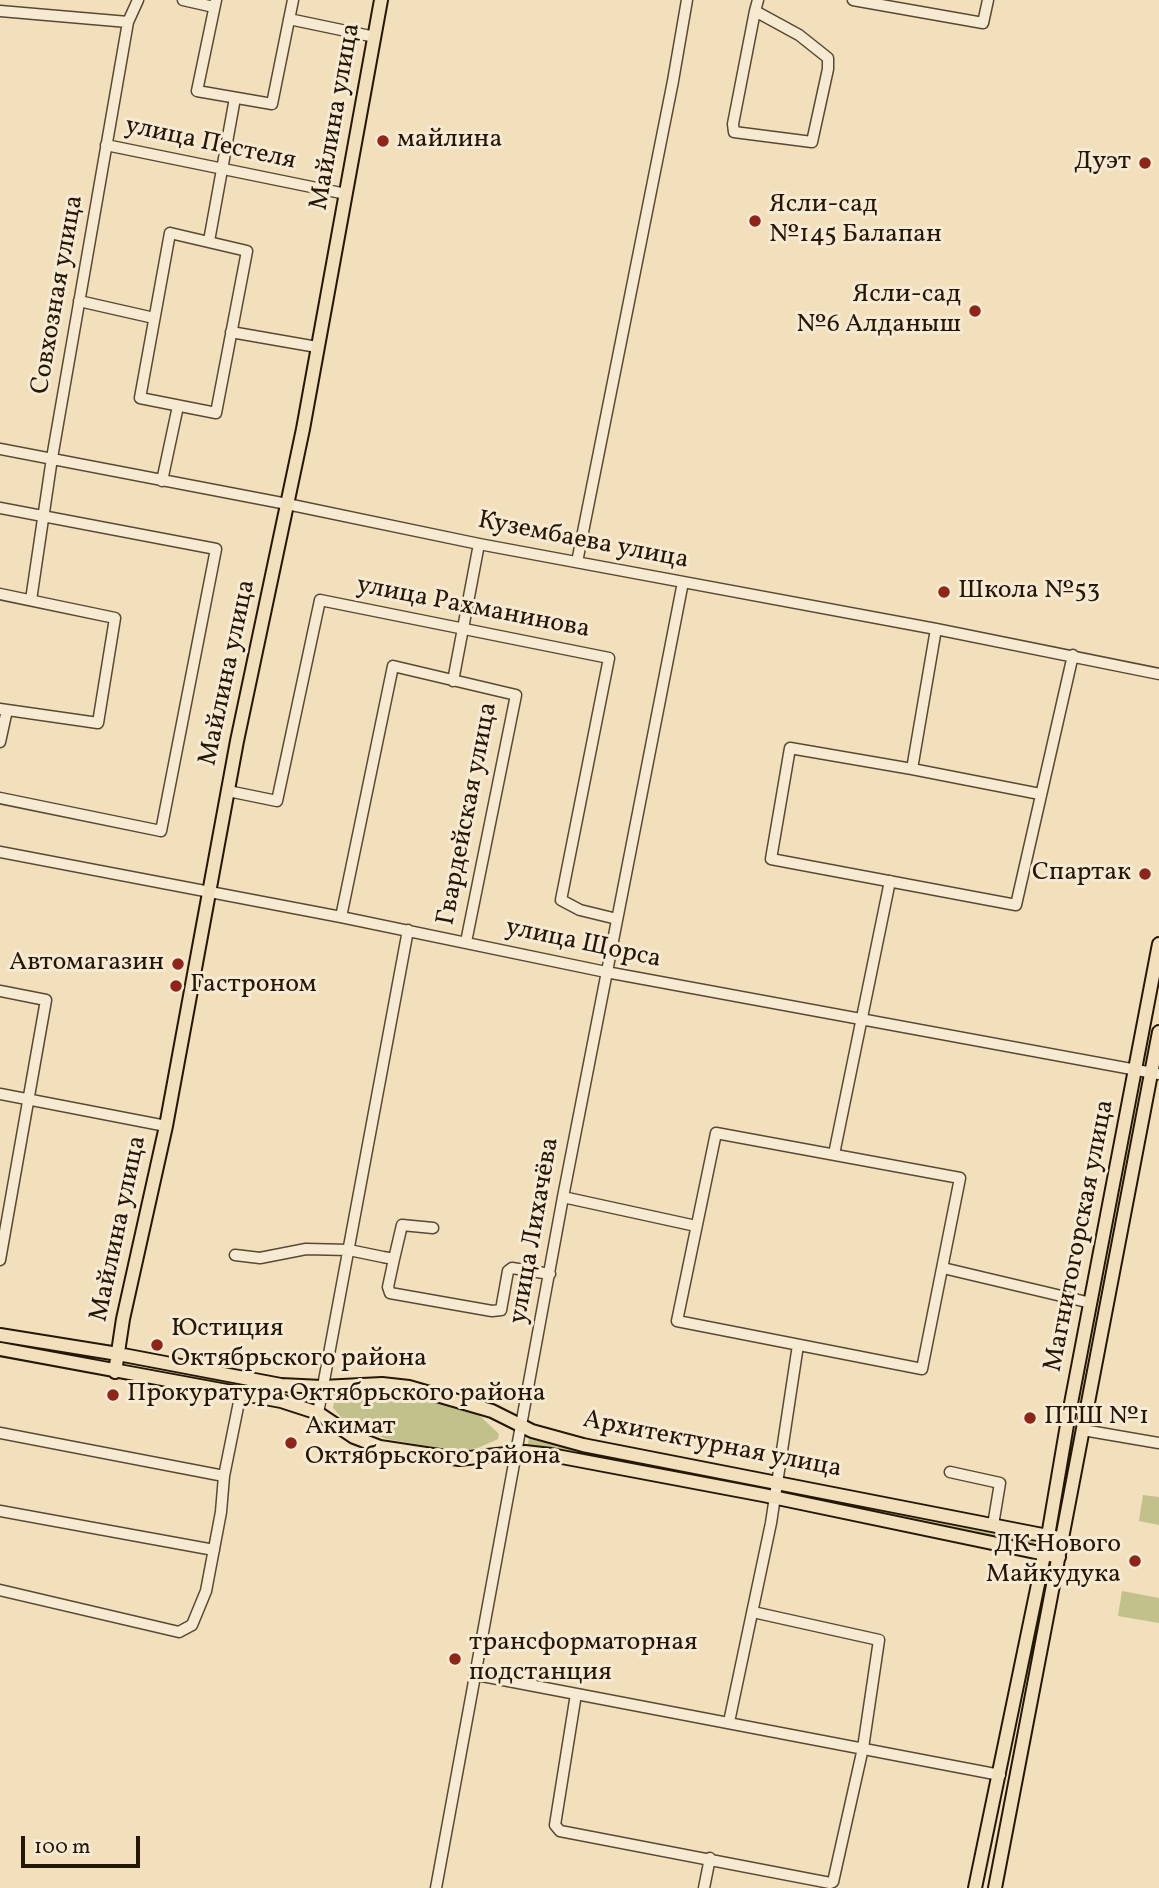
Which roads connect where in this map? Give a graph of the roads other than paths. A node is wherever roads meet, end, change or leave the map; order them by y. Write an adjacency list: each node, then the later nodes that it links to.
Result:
1 (138, 0): 13 (street, Совхозная улица)
2 (183, 0): 9 (street)
3 (293, 0): 12 (street)
4 (381, 0): 14 (main road, Майлина улица)
5 (687, 0): 32 (street)
6 (758, 0): 11 (street)
7 (853, 0): 8 (street)
8 (989, 0)
9 (215, 3): 15 (street)
10 (0, 11): 13 (street)
11 (755, 11): 11 (street)
12 (289, 19): 14 (street); 15 (street)
13 (128, 22): 16 (street, Совхозная улица)
14 (375, 37): 18 (main road, Майлина улица)
15 (235, 98): 17 (street)
16 (106, 145): 17 (street, улица Пестеля); 20 (street, Совхозная улица)
17 (222, 169): 18 (street, улица Пестеля); 19 (street)
18 (346, 194): 23 (main road, Майлина улица)
19 (209, 241): 21 (street); 22 (street)
20 (79, 300): 21 (street); 26 (street, Совхозная улица)
21 (154, 318): 24 (street)
22 (231, 332): 23 (street); 24 (street)
23 (317, 347): 28 (main road, Майлина улица)
24 (178, 406): 27 (street)
25 (0, 449): 26 (street, Кузембаева улица)
26 (52, 458): 27 (street, Кузембаева улица); 30 (street, Совхозная улица)
27 (162, 481): 28 (street, Кузембаева улица)
28 (288, 504): 31 (street, Кузембаева улица); 44 (main road, Майлина улица)
29 (0, 508): 30 (street)
30 (43, 516): 35 (street, Совхозная улица); 46 (street)
31 (479, 544): 32 (street, Кузембаева улица); 36 (street)
32 (577, 562): 33 (street, Кузембаева улица)
33 (683, 582): 37 (street, Кузембаева улица); 51 (street, улица Лихачёва)
34 (0, 594): 35 (street)
35 (31, 600): 41 (street)
36 (463, 629): 40 (street); 44 (street, улица Рахманинова); 51 (street, улица Рахманинова)
37 (936, 629): 38 (street, Кузембаева улица); 43 (street)
38 (1073, 655): 39 (street, Кузембаева улица); 45 (street)
39 (1159, 674)
40 (453, 681): 50 (street, Гвардейская улица); 53 (street, Гвардейская улица)
41 (4, 710): 42 (street)
42 (0, 743)
43 (912, 769): 45 (street); 48 (street)
44 (228, 791): 49 (main road, Майлина улица)
45 (1040, 794): 48 (street)
46 (0, 798)
47 (0, 852): 49 (street, улица Щорса)
48 (890, 881): 57 (street)
49 (210, 892): 50 (street, улица Щорса); 63 (main road, Майлина улица)
50 (341, 917): 52 (street, улица Щорса)
51 (617, 919): 55 (street, улица Лихачёва)
52 (408, 930): 53 (street, улица Щорса); 68 (street, Гвардейская улица)
53 (466, 942): 55 (street, улица Щорса)
54 (1159, 944): 59 (main road, Магнитогорская улица)
55 (606, 972): 57 (street, улица Щорса); 65 (street, улица Лихачёва)
56 (0, 991): 62 (street)
57 (863, 1021): 59 (street, улица Щорса); 64 (street)
58 (1159, 1032): 60 (main road, Магнитогорская улица)
59 (1136, 1070): 60 (street, улица Щорса); 74 (main road, Магнитогорская улица)
60 (1155, 1073): 84 (main road, Магнитогорская улица)
61 (0, 1094): 62 (street)
62 (28, 1100): 63 (street); 71 (street)
63 (166, 1126): 78 (main road, Майлина улица)
64 (834, 1154): 66 (street); 72 (street)
65 (563, 1197): 66 (street); 73 (street, улица Лихачёва)
66 (696, 1226): 76 (street)
67 (433, 1228): 70 (street)
68 (349, 1250): 69 (street); 70 (street); 80 (street, Гвардейская улица)
69 (235, 1255)
70 (394, 1259): 73 (street)
71 (0, 1260)
72 (943, 1268): 74 (street); 76 (street)
73 (550, 1274): 83 (street, улица Лихачёва)
74 (1091, 1303): 94 (main road, Магнитогорская улица)
75 (0, 1335): 78 (main road, Архитектурная улица)
76 (798, 1345): 90 (street)
77 (0, 1349): 79 (main road, Архитектурная улица)
78 (118, 1353): 79 (main road, Майлина улица); 80 (main road, Архитектурная улица)
79 (115, 1372): 81 (main road, Архитектурная улица)
80 (322, 1387): 82 (street, Гвардейская улица); 83 (main road, Архитектурная улица)
81 (241, 1392): 82 (main road, Архитектурная улица); 89 (street)
82 (318, 1413): 87 (main road, Архитектурная улица)
83 (522, 1425): 87 (street, улица Лихачёва); 90 (main road, Архитектурная улица)
84 (1083, 1430): 86 (street); 95 (main road, Магнитогорская улица)
85 (0, 1433): 89 (street)
86 (1159, 1443)
87 (516, 1453): 91 (main road, Архитектурная улица); 101 (street, улица Лихачёва)
88 (950, 1472): 93 (street)
89 (224, 1476): 96 (street)
90 (778, 1483): 91 (street); 93 (main road, Архитектурная улица)
91 (775, 1498): 97 (main road, Архитектурная улица); 100 (street)
92 (0, 1511): 96 (street)
93 (993, 1525): 94 (main road, Архитектурная улица)
94 (1048, 1536): 95 (main road); 97 (main road, Магнитогорская улица)
95 (1063, 1538): 98 (main road, Магнитогорская улица)
96 (214, 1550): 99 (street)
97 (1044, 1554): 98 (main road); 105 (main road, Магнитогорская улица)
98 (1059, 1557): 110 (main road, Магнитогорская улица)
99 (0, 1590)
100 (753, 1612): 103 (street); 104 (street)
101 (477, 1675): 102 (street); 107 (street, улица Лихачёва)
102 (576, 1694): 103 (street); 106 (street)
103 (729, 1722): 104 (street)
104 (863, 1748): 105 (street); 106 (street)
105 (1000, 1775): 109 (main road, Магнитогорская улица)
106 (710, 1858): 108 (street)
107 (436, 1888)
108 (704, 1888)
109 (975, 1888)
110 (995, 1888)

